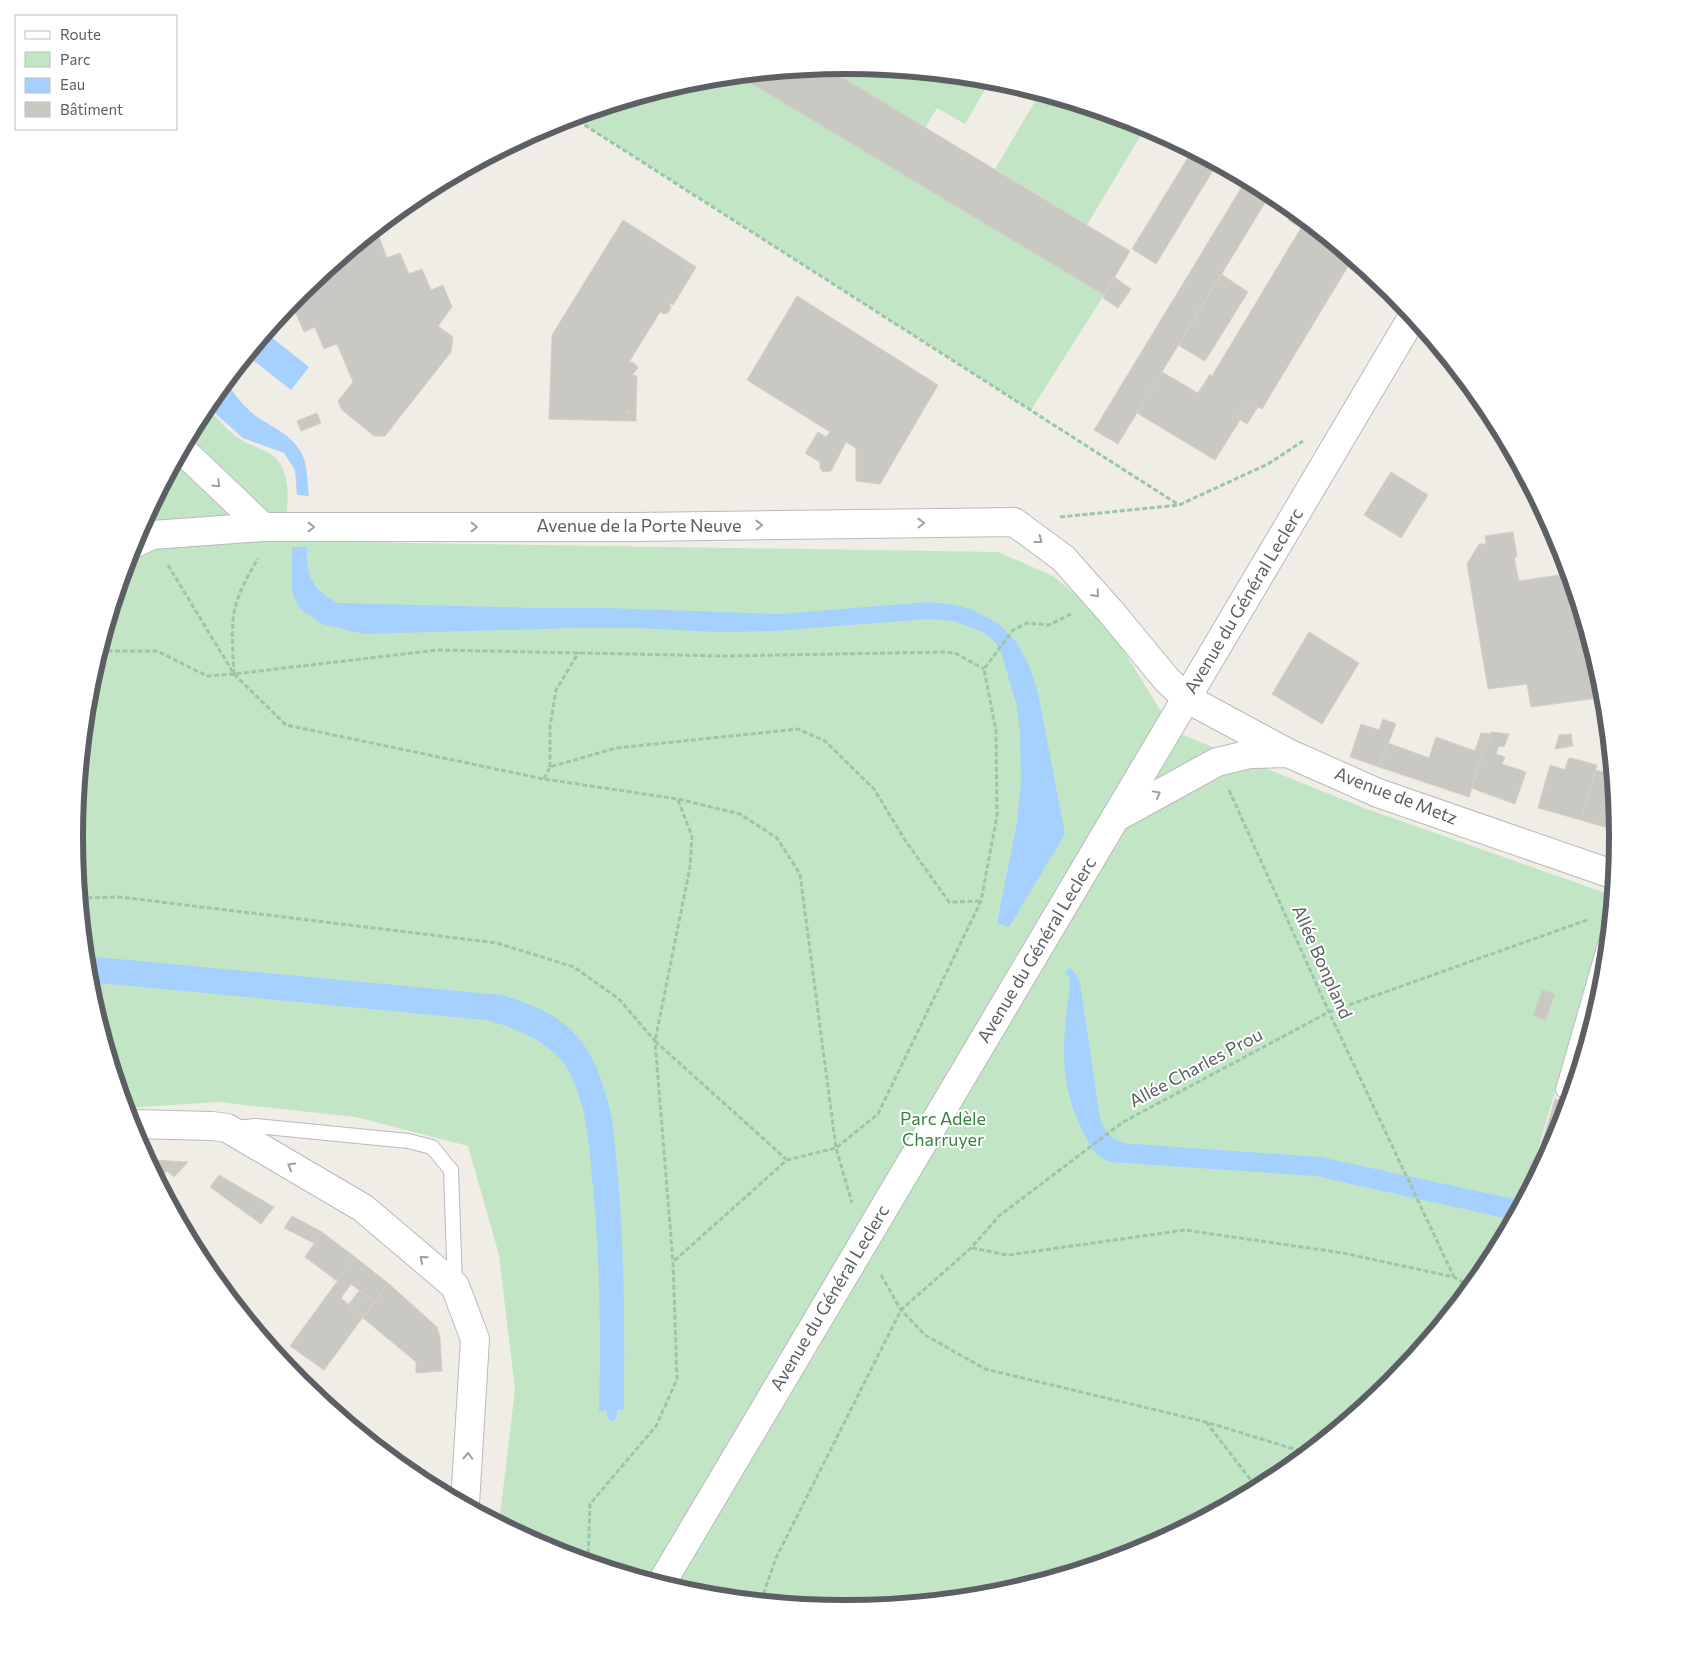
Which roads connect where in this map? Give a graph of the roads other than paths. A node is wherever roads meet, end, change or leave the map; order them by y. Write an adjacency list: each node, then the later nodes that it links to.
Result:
1 (1409, 322): 5 (street, Avenue du Général Leclerc)
2 (186, 454): 3 (street, one-way to 3)
3 (263, 527): 4 (street, Avenue de la Porte Neuve); 5 (street, Avenue de la Porte Neuve, one-way to 5)
4 (143, 540)
5 (1186, 698): 6 (street, Avenue de Metz); 7 (street, Avenue du Général Leclerc)
6 (1288, 753): 7 (street, one-way to 6); 8 (street, Avenue de Metz)
7 (1115, 818): 15 (street, Avenue du Général Leclerc)
8 (1609, 873)
9 (1598, 969): 10 (lane)
10 (1566, 1091)
11 (139, 1124): 12 (street)
12 (226, 1128): 13 (street, one-way to 12); 13 (lane)
13 (455, 1286): 14 (street, one-way to 13)
14 (465, 1498)
15 (664, 1578)

